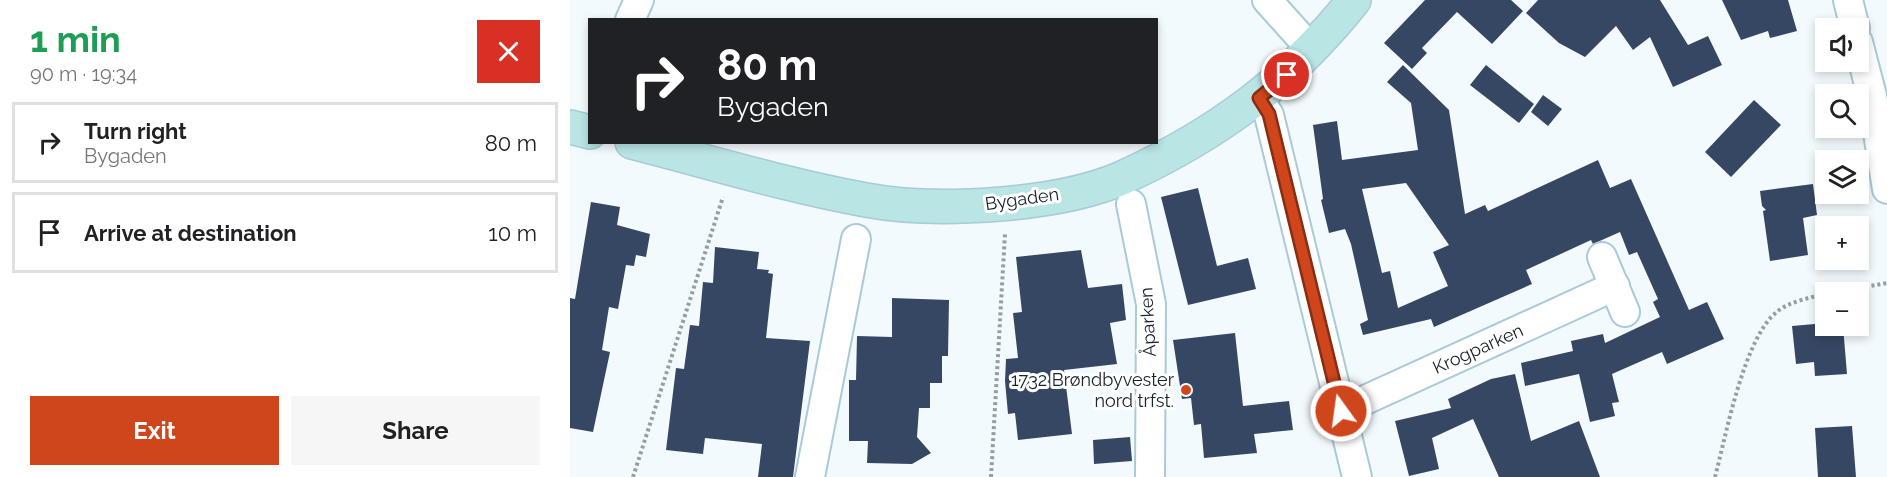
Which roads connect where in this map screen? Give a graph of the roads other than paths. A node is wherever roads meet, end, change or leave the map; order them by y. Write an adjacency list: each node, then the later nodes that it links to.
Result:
1 (639, 0): 5 (street)
2 (1267, 0): 7 (street)
3 (1354, 0): 7 (street, Bygaden)
4 (1848, 0): 6 (street)
5 (631, 18)
6 (1852, 18)
7 (1312, 50): 9 (street, Bygaden)
8 (1866, 72): 11 (street)
9 (1259, 98): 10 (street, Bygaden); 15 (street)
10 (640, 144)
11 (1887, 189)
12 (1131, 204): 17 (street, Åparken)
13 (856, 238): 16 (street)
14 (1602, 257): 15 (street, Krogparken)
15 (1341, 411): 18 (street)
16 (810, 477)
17 (1150, 477)
18 (1357, 477)

